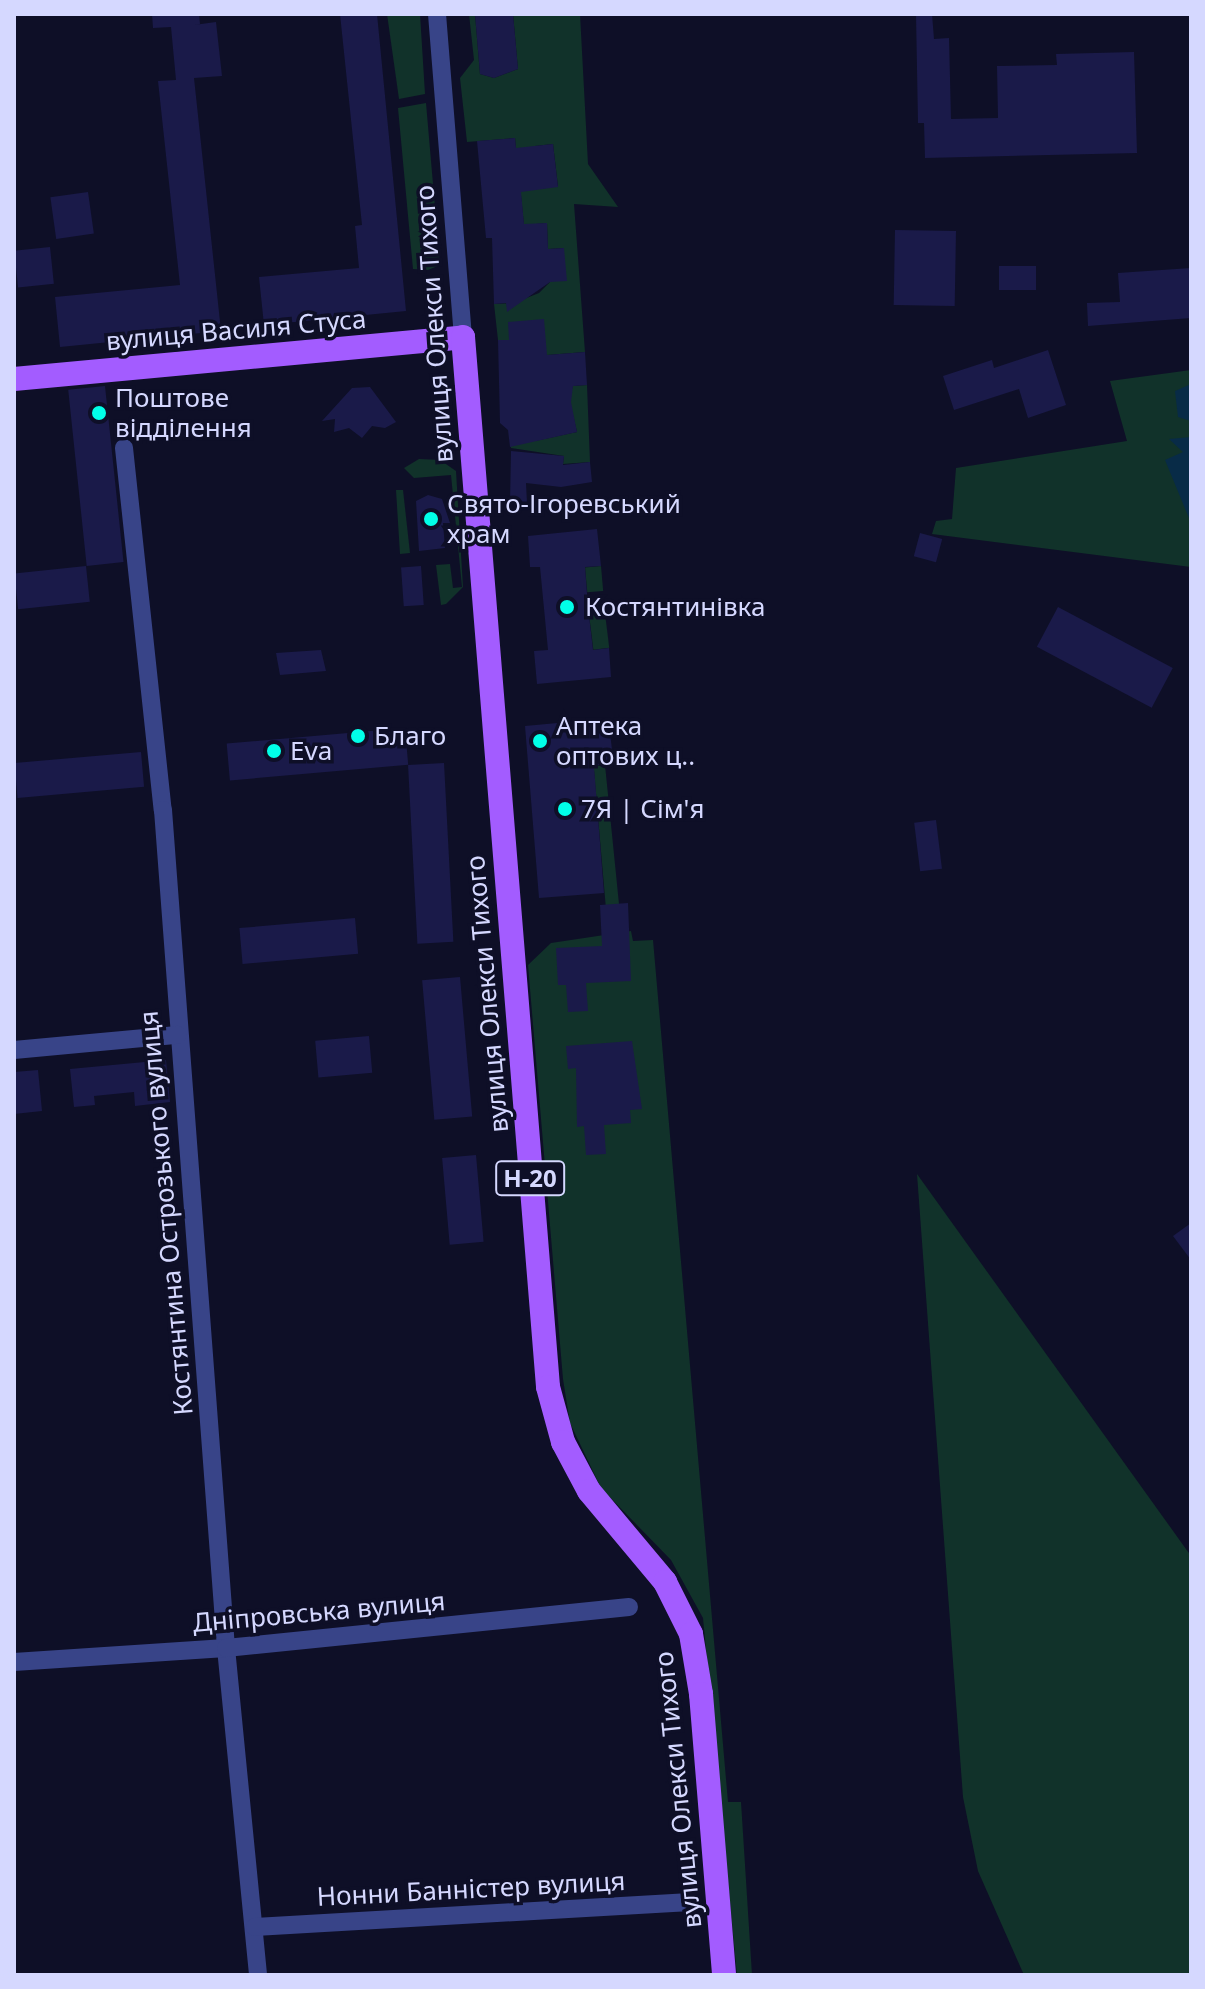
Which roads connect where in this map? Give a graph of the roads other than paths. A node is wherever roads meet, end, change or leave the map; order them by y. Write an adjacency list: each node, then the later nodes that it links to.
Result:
1 (437, 14): 2 (street, вулиця Олекси Тихого)
2 (463, 337): 3 (main road, вулиця Василя Стуса); 13 (main road, вулиця Олекси Тихого / Н-20)
3 (14, 379)
4 (124, 448): 5 (street, Костянтина Острозького вулиця)
5 (177, 1035): 6 (street); 8 (street, Костянтина Острозького вулиця)
6 (14, 1050)
7 (629, 1607): 8 (street, Дніпровська вулиця)
8 (226, 1648): 9 (street, Дніпровська вулиця); 11 (street, Костянтина Острозького вулиця)
9 (14, 1662)
10 (690, 1902): 11 (street, Нонни Банністер вулиця)
11 (255, 1927): 12 (street, Костянтина Острозького вулиця)
12 (258, 1975)
13 (724, 1975)

